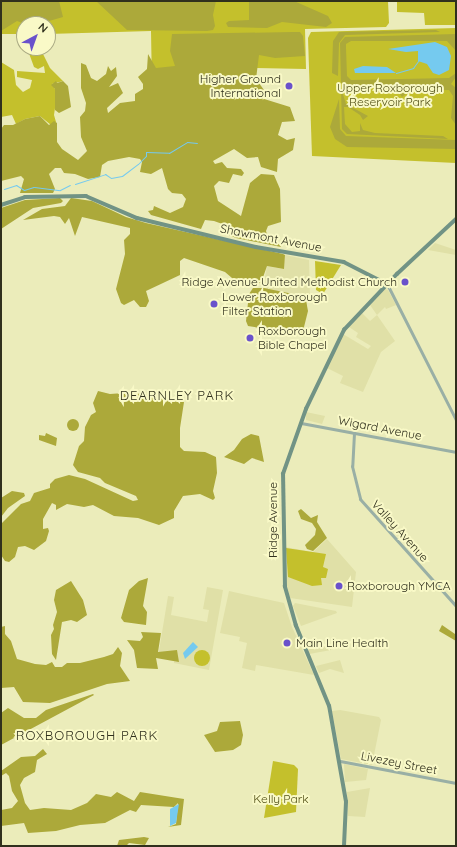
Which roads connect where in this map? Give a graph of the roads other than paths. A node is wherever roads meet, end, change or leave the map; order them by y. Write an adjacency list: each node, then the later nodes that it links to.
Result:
1 (1, 205): 3 (main road, Shawmont Avenue)
2 (456, 219): 3 (main road, Ridge Avenue)
3 (387, 284): 4 (street); 5 (main road, Ridge Avenue)
4 (456, 420)
5 (301, 423): 6 (street, Wigard Avenue); 9 (main road, Ridge Avenue)
6 (354, 433): 7 (street, Wigard Avenue); 8 (street, Valley Avenue)
7 (456, 452)
8 (456, 606)
9 (340, 761): 10 (street, Livezey Street); 11 (main road, Ridge Avenue)
10 (456, 783)
11 (344, 846)

